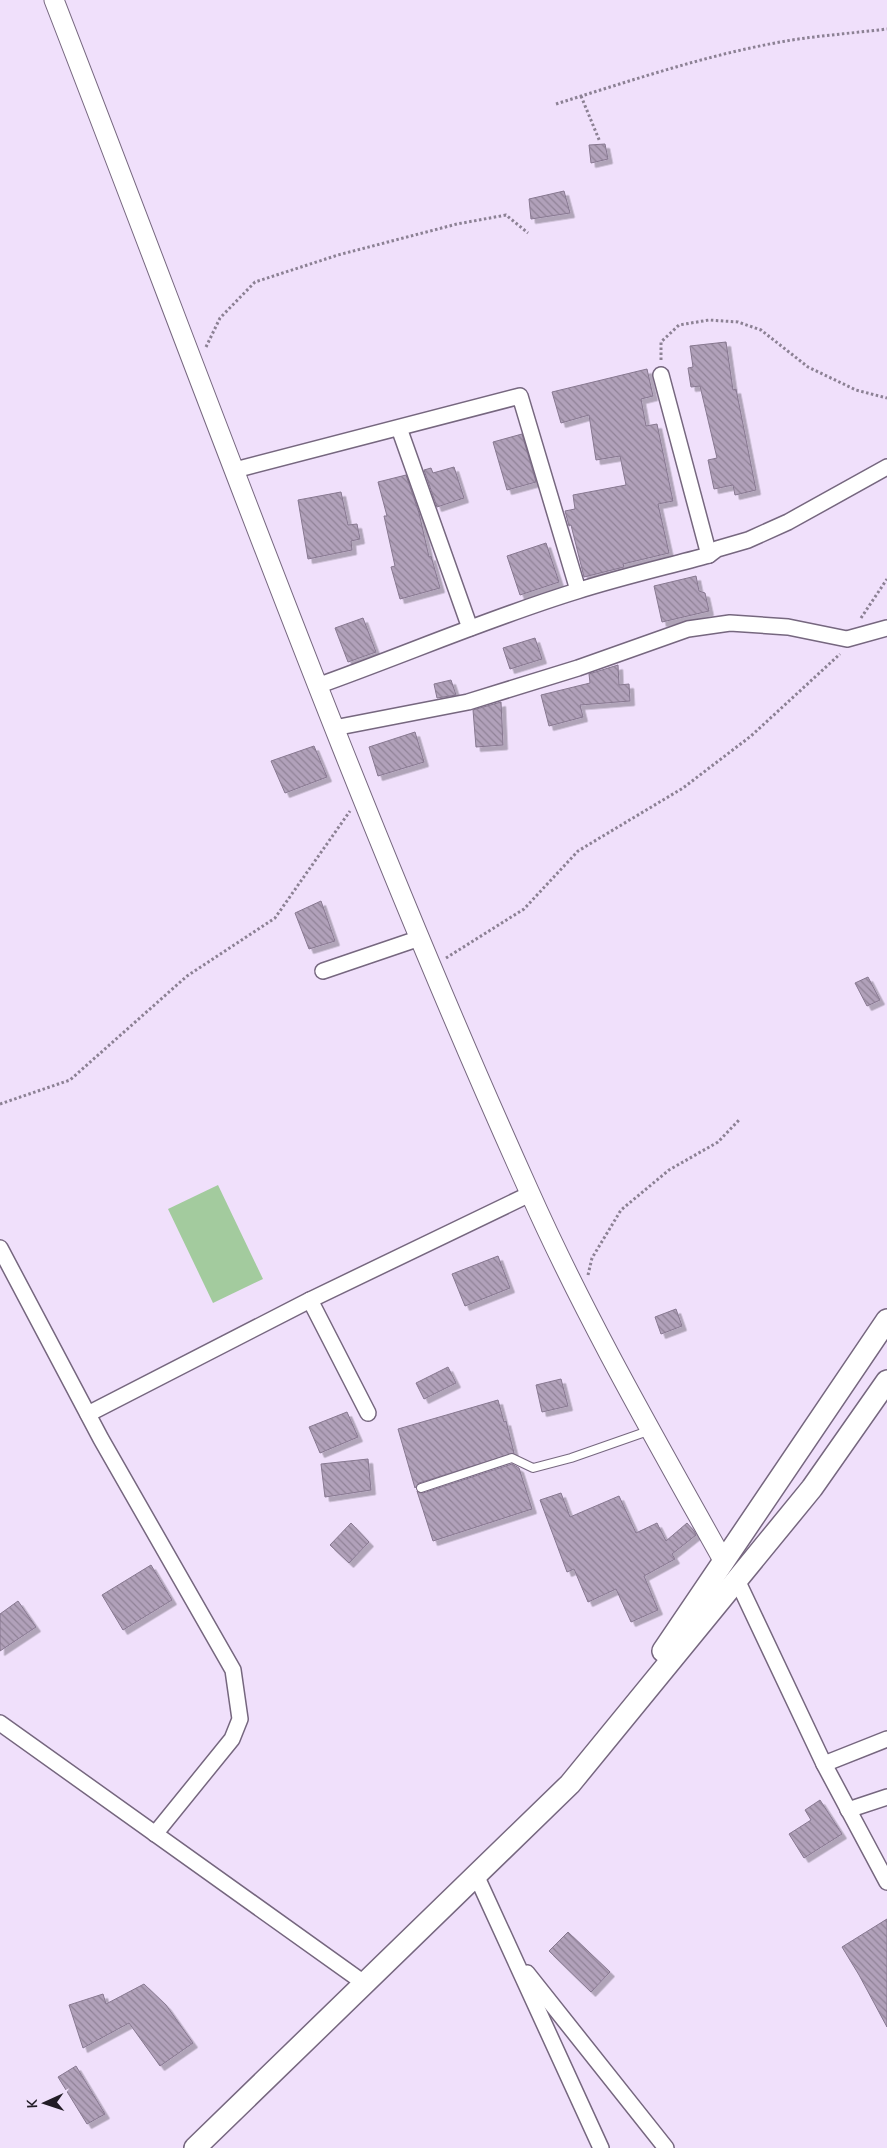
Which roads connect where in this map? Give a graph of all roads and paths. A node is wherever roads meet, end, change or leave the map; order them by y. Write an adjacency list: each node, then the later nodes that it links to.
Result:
1 (54, 0): 7 (street)
2 (887, 29): 3 (path)
3 (581, 96): 4 (path); 5 (path)
4 (556, 104)
5 (600, 142)
6 (528, 233): 7 (path)
7 (196, 368): 12 (street)
8 (661, 375): 9 (path); 13 (street)
9 (887, 398)
10 (399, 428): 12 (street); 15 (street); 16 (street)
11 (887, 467): 13 (street)
12 (235, 470): 19 (street)
13 (709, 555): 15 (street)
14 (887, 579): 18 (path)
15 (578, 590): 16 (street)
16 (470, 628): 19 (street)
17 (887, 628): 18 (street)
18 (847, 639): 20 (street); 23 (path)
19 (317, 686): 20 (street)
20 (334, 728): 21 (street)
21 (360, 796): 22 (street); 25 (path)
22 (420, 938): 23 (street); 24 (street)
23 (432, 966): 27 (street)
24 (323, 971)
25 (0, 1104)
26 (740, 1119): 30 (path)
27 (530, 1194): 29 (street); 30 (street)
28 (0, 1248): 33 (street)
29 (310, 1300): 33 (street); 34 (street)
30 (583, 1300): 35 (street)
31 (887, 1320): 37 (main road)
32 (887, 1381): 38 (main road)
33 (88, 1414): 45 (street)
34 (368, 1414)
35 (651, 1430): 36 (lane); 37 (street)
36 (421, 1488)
37 (724, 1562): 42 (main road)
38 (737, 1580): 41 (street); 42 (main road)
39 (0, 1724): 45 (street)
40 (887, 1739): 41 (street)
41 (824, 1764): 44 (street)
42 (570, 1784): 46 (main road)
43 (887, 1797): 44 (street)
44 (848, 1810): 47 (street)
45 (155, 1834): 49 (street)
46 (476, 1874): 48 (street); 49 (main road)
47 (887, 1882)
48 (512, 1953): 51 (street); 52 (street)
49 (364, 1982): 50 (main road)
50 (195, 2148)
51 (601, 2148)
52 (666, 2148)

